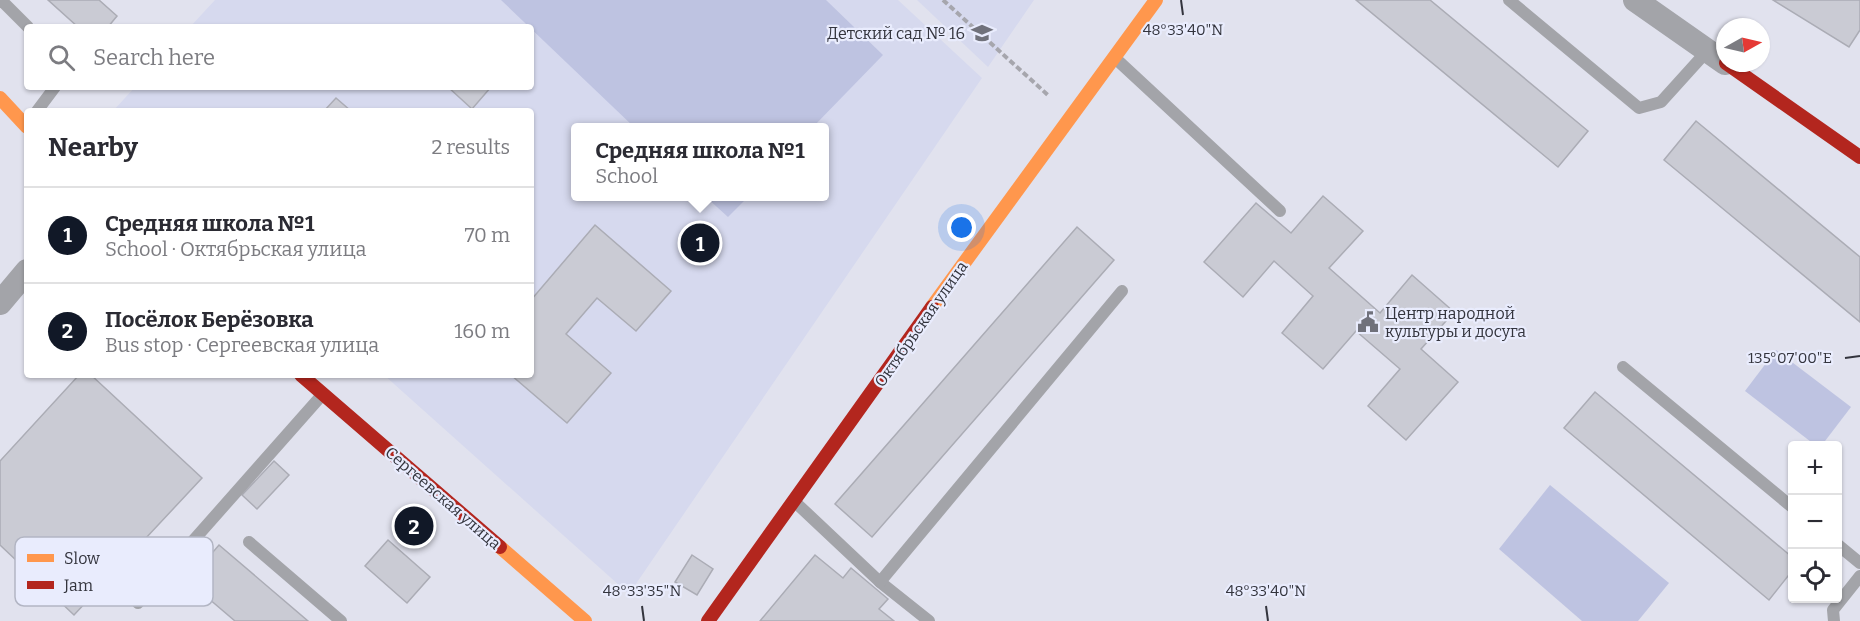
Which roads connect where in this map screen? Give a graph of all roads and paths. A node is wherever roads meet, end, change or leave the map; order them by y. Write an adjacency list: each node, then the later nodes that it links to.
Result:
1 (1, 0): 6 (lane)
2 (943, 0): 14 (path)
3 (1156, 0): 8 (street, Октябрьская улица)
4 (1509, 0): 9 (lane)
5 (1635, 0): 7 (street)
6 (25, 24)
7 (1716, 57)
8 (1115, 58): 14 (street, Октябрьская улица); 17 (lane)
9 (1716, 61)
10 (1738, 72): 16 (street)
11 (53, 90): 13 (lane)
12 (0, 98): 15 (street)
13 (39, 108)
14 (1070, 115): 24 (street, Октябрьская улица)
15 (24, 123)
16 (1860, 157)
17 (1280, 211)
18 (24, 275): 20 (street)
19 (1122, 291): 31 (lane)
20 (0, 303)
21 (1623, 367): 25 (lane)
22 (304, 378): 23 (street, Сергеевская улица)
23 (323, 394): 26 (lane); 33 (street, Сергеевская улица)
24 (794, 502): 31 (lane); 34 (street, Октябрьская улица)
25 (1788, 504)
26 (196, 537)
27 (249, 542): 32 (lane)
28 (1842, 548): 29 (lane)
29 (1860, 564)
30 (1860, 576): 36 (lane)
31 (880, 582): 35 (lane)
32 (341, 621)
33 (585, 621)
34 (708, 621)
35 (929, 621)
36 (1834, 621)

